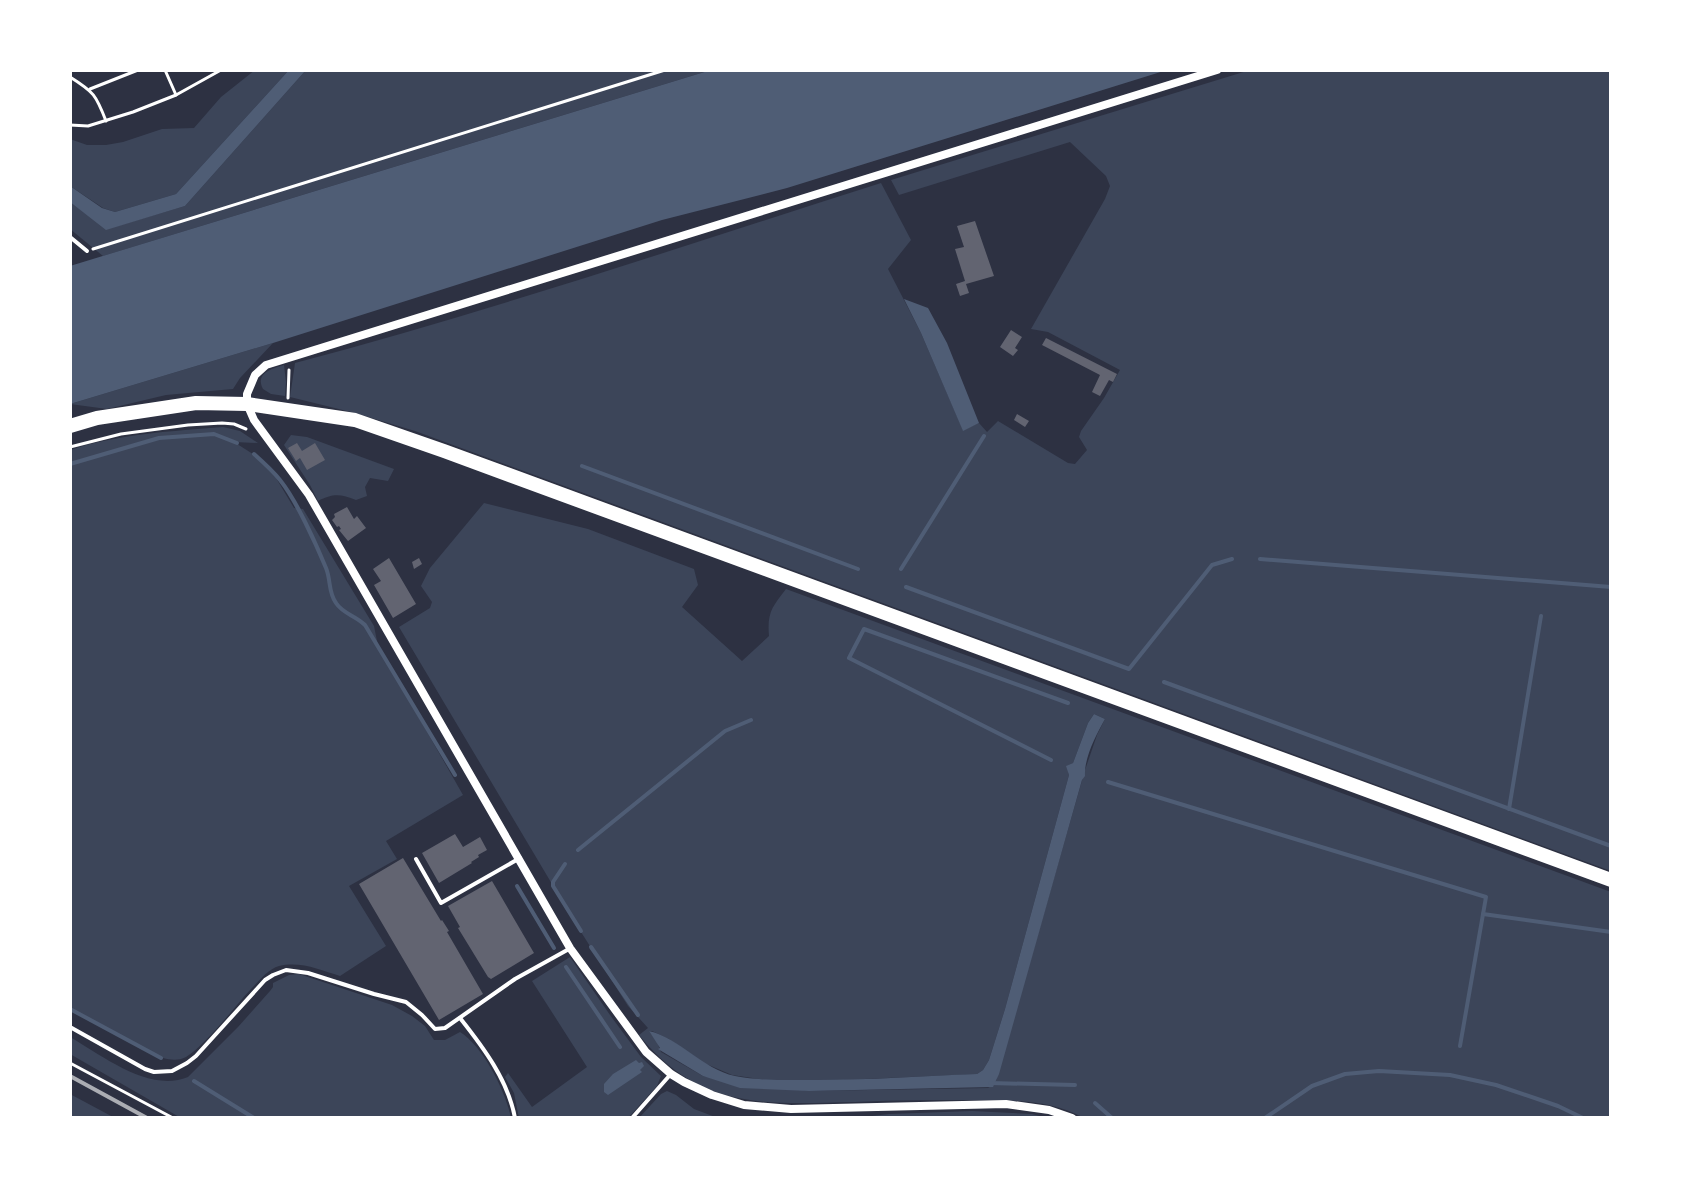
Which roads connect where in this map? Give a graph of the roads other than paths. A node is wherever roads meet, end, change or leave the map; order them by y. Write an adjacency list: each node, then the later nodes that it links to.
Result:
1 (1217, 70): 4 (street)
2 (70, 237): 3 (lane)
3 (87, 251)
4 (247, 404): 5 (main road); 6 (street); 8 (main road)
5 (70, 426)
6 (520, 858): 7 (lane); 9 (street)
7 (416, 859)
8 (1611, 880)
9 (570, 948): 10 (lane); 12 (street)
10 (460, 1018): 11 (lane); 13 (lane)
11 (70, 1027)
12 (671, 1074): 14 (lane); 15 (street)
13 (515, 1118)
14 (632, 1118)
15 (1072, 1118)

